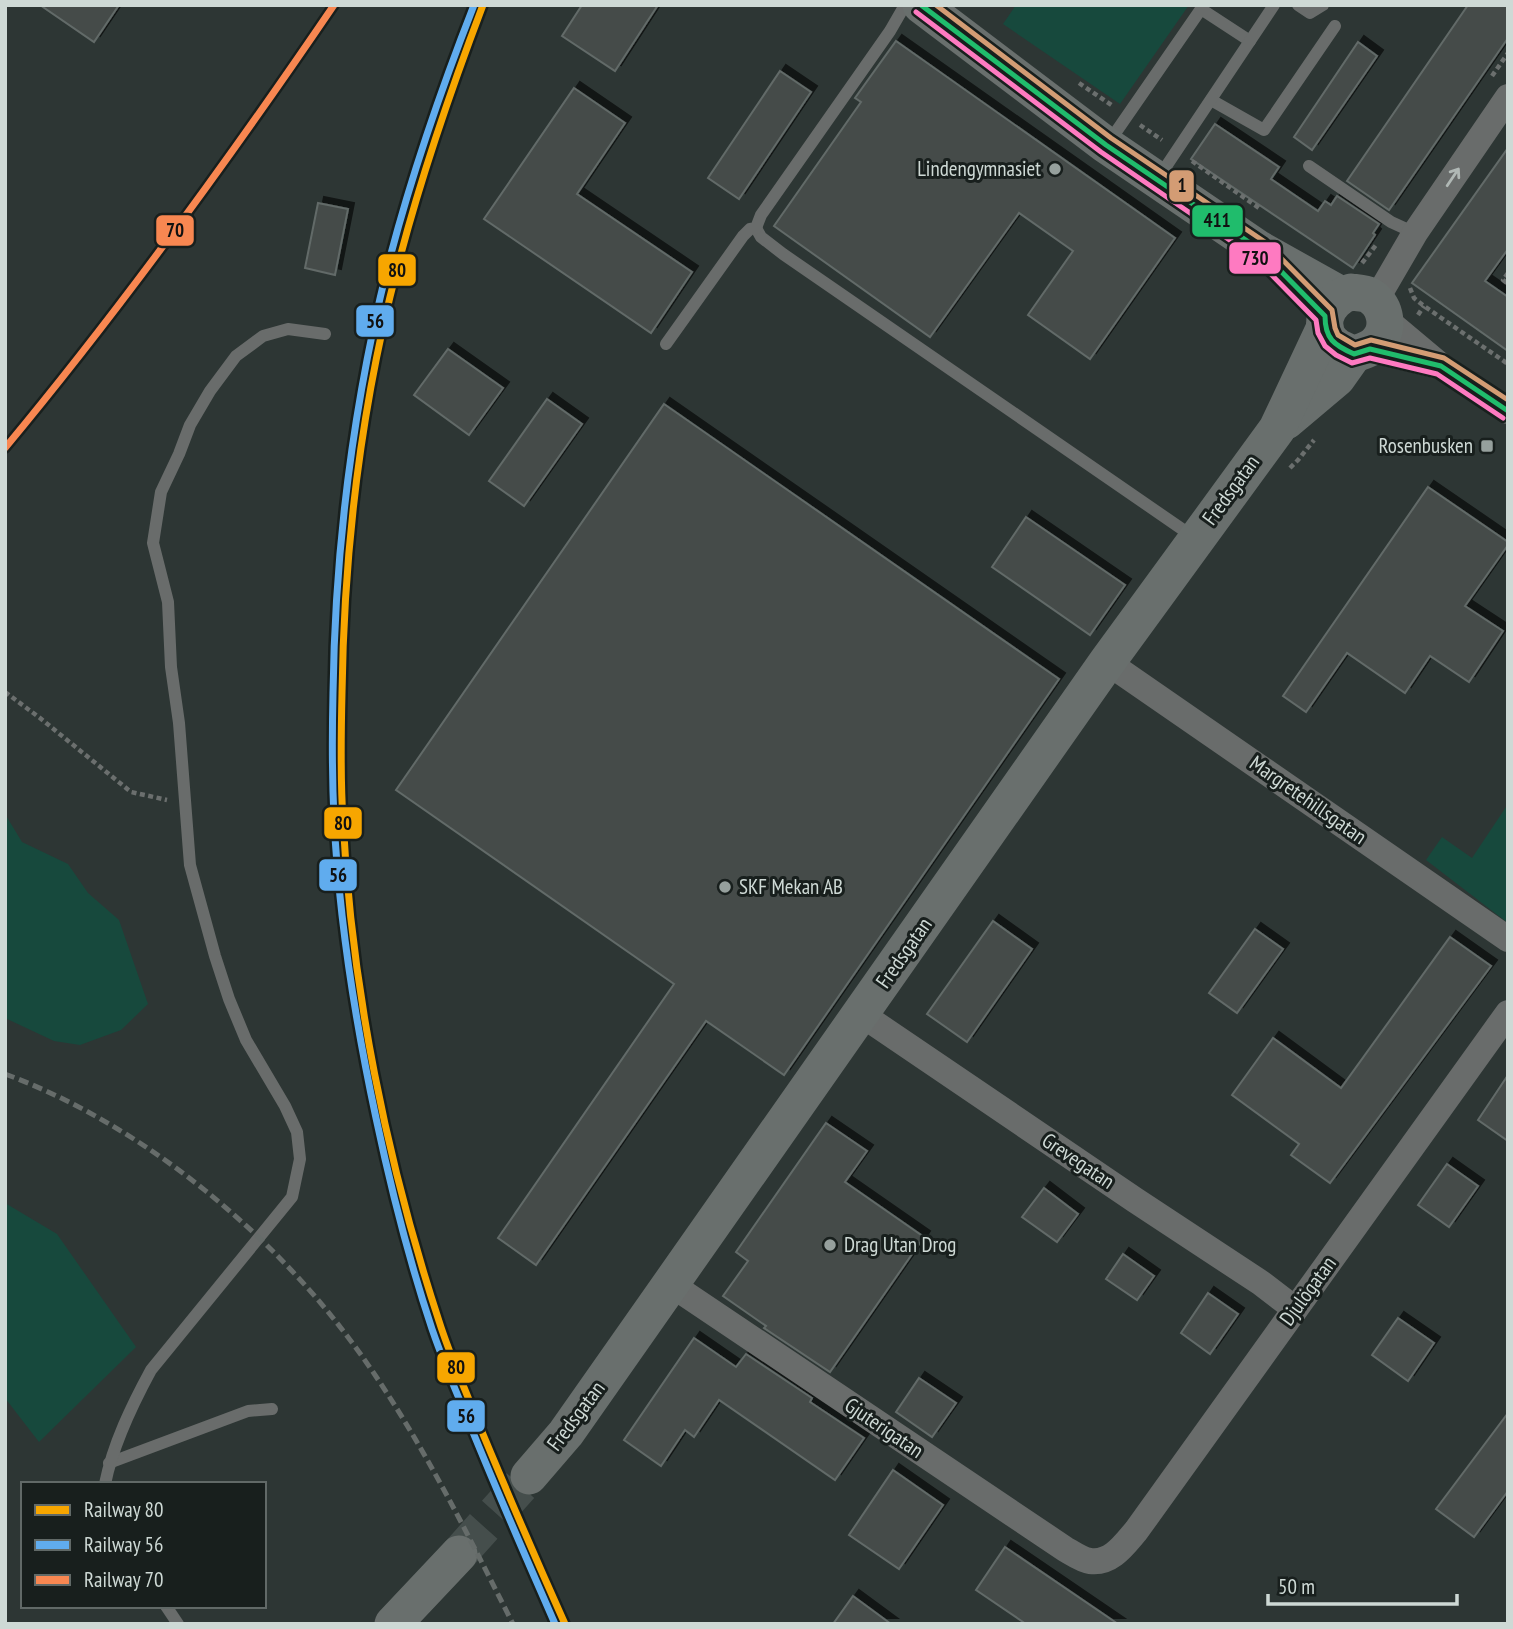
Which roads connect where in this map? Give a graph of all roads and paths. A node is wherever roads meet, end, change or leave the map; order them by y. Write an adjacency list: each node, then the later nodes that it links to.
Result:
1 (905, 5): 13 (lane)
2 (921, 5): 10 (street)
3 (1274, 5): 7 (lane)
4 (1298, 5): 5 (lane)
5 (1323, 5)
6 (1335, 26): 9 (lane)
7 (1250, 41): 9 (lane); 10 (lane)
8 (1508, 97): 14 (street, Fredsgatan, one-way to 8)
9 (1210, 100): 12 (lane)
10 (1107, 145): 12 (street)
11 (1309, 166): 14 (lane)
12 (1157, 180): 18 (street)
13 (756, 228): 20 (lane); 23 (lane)
14 (1415, 233): 18 (street, Fredsgatan)
15 (1508, 273): 17 (path)
16 (1406, 279): 21 (path)
17 (1508, 284)
18 (1353, 319): 22 (street); 23 (street, Fredsgatan)
19 (325, 334): 26 (lane)
20 (666, 344)
21 (1508, 364)
22 (1508, 411)
23 (1196, 538): 24 (street, Fredsgatan)
24 (1107, 662): 27 (street, Margretehillsgatan); 29 (street, Fredsgatan)
25 (5, 692): 26 (path)
26 (184, 804): 33 (lane)
27 (1508, 939)
28 (1508, 1013): 31 (street, Djulögatan)
29 (861, 1014): 30 (street, Fredsgatan); 31 (street, Grevegatan)
30 (672, 1284): 34 (street, Fredsgatan); 37 (street, Gjuterigatan)
31 (1295, 1309): 37 (street, Djulögatan)
32 (272, 1409): 33 (lane)
33 (109, 1463): 35 (lane)
34 (530, 1476)
35 (105, 1482)
36 (459, 1554): 40 (street)
37 (1100, 1561)
38 (167, 1608): 39 (lane)
39 (178, 1624)
40 (393, 1624)

